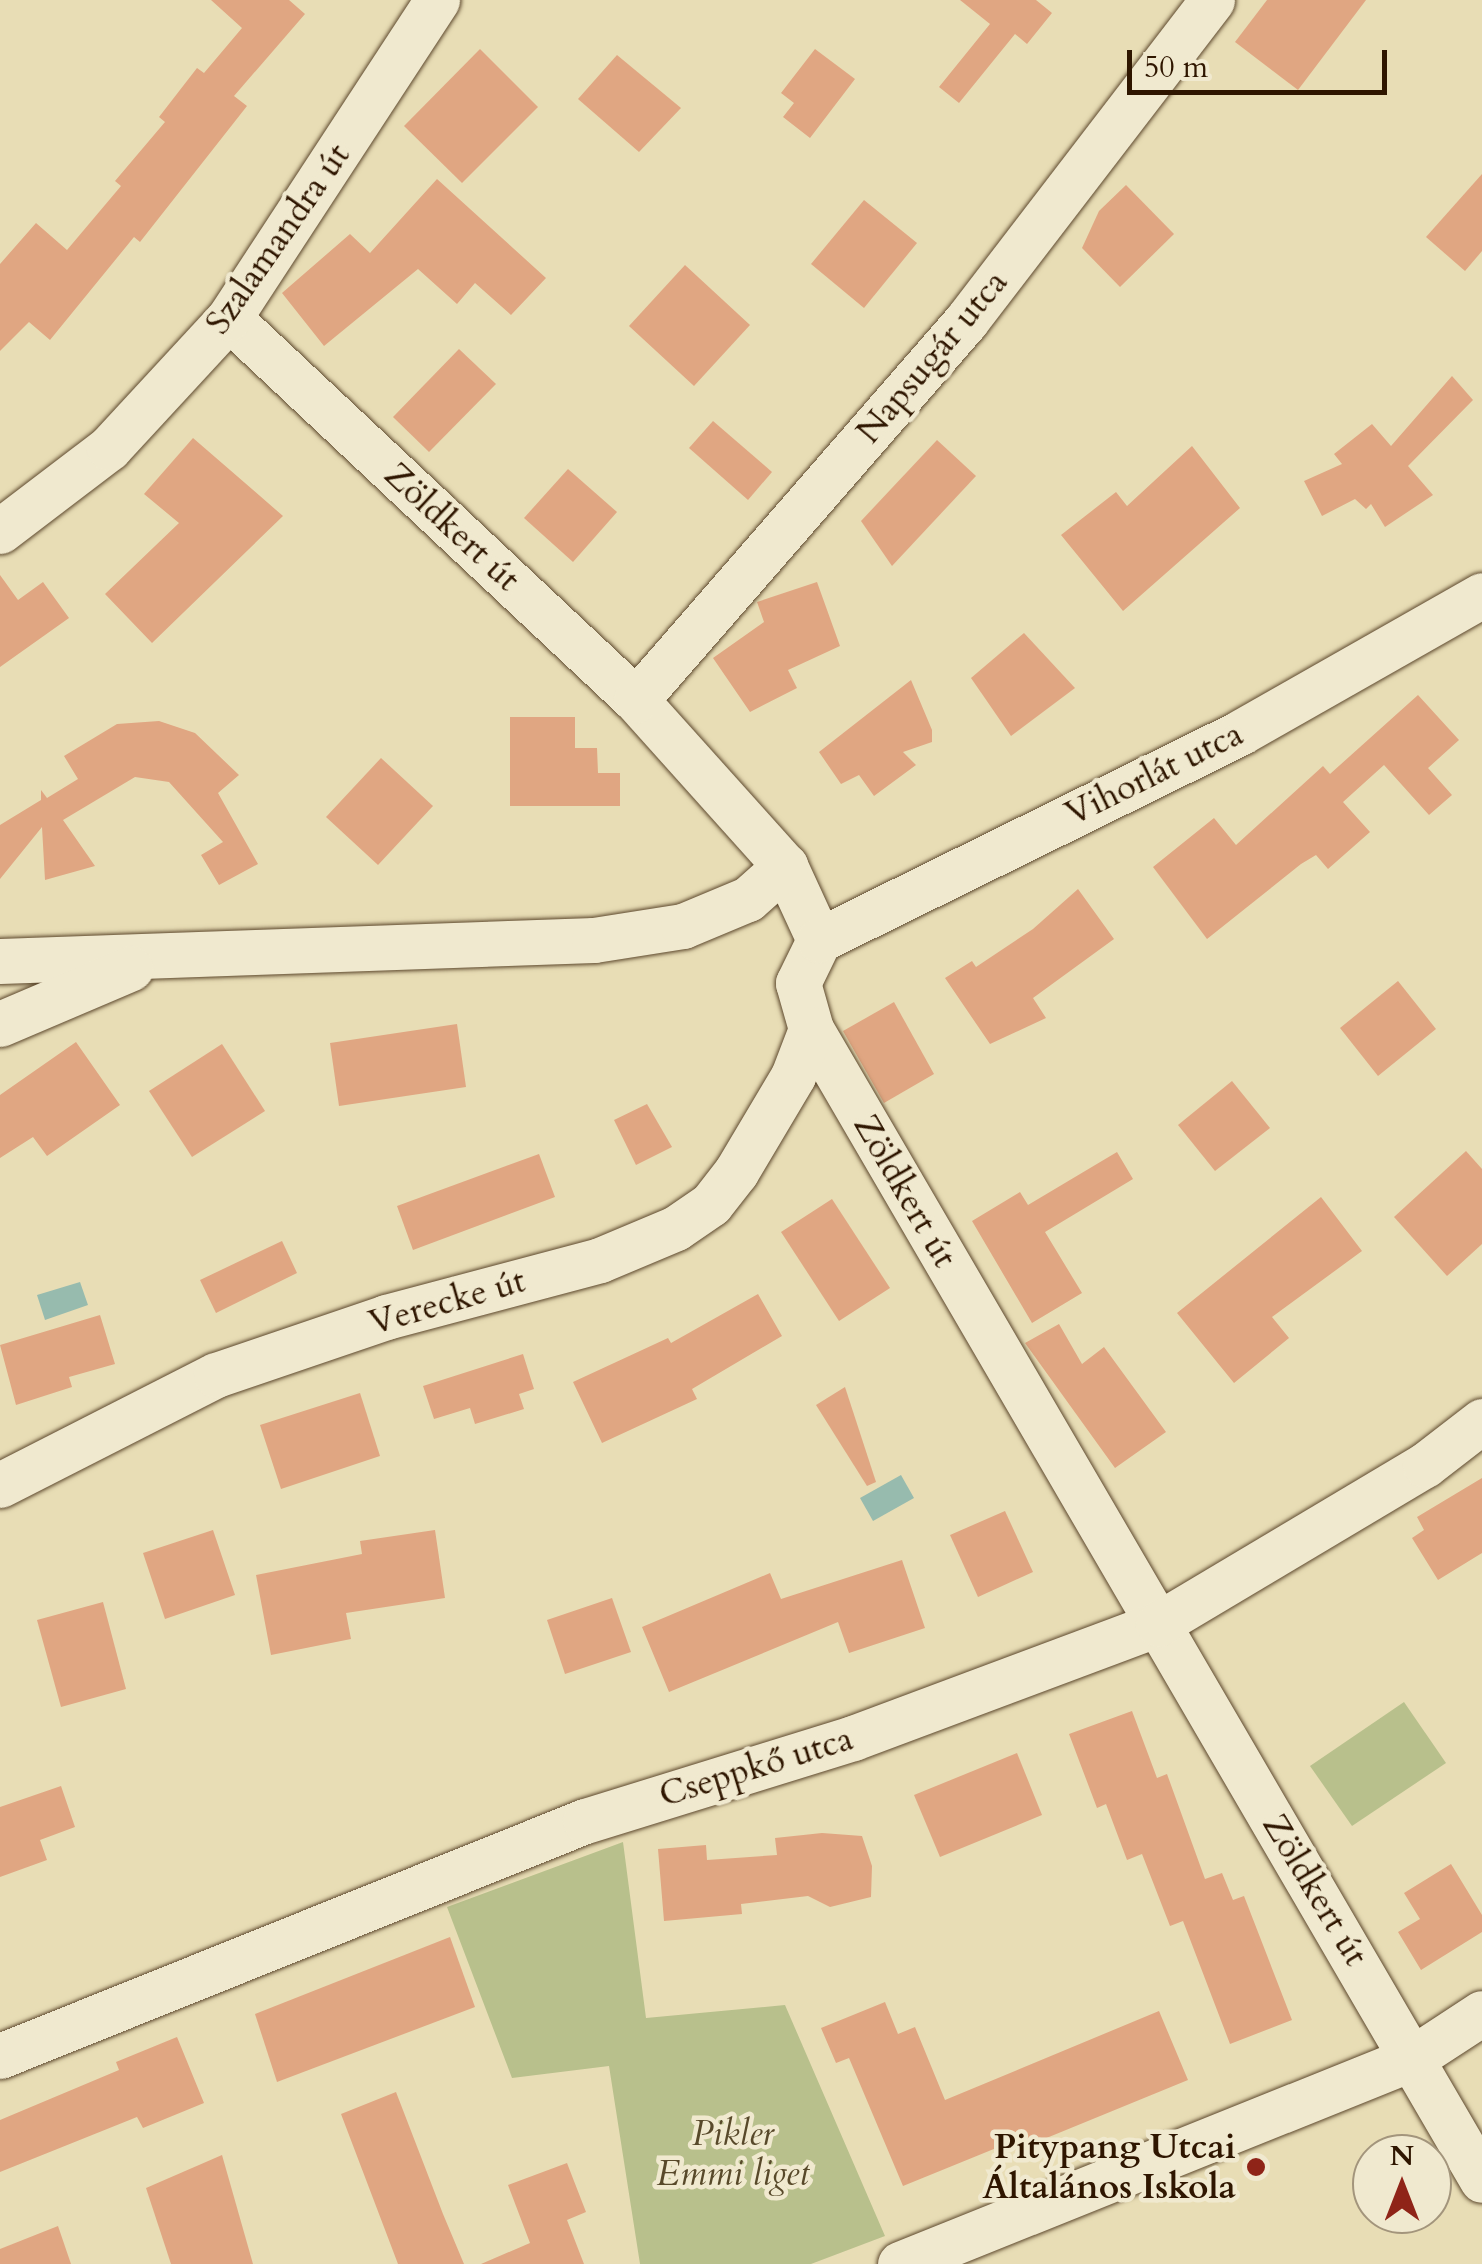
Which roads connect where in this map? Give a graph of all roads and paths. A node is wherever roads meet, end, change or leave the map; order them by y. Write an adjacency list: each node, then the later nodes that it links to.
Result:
1 (437, 0): 3 (street, Szalamandra út)
2 (1212, 0): 6 (street, Napsugár utca)
3 (230, 318): 4 (street, Szalamandra út); 6 (street, Zöldkert út)
4 (0, 532)
5 (1482, 595): 8 (street, Vihorlát utca)
6 (636, 700): 7 (street, Zöldkert út)
7 (785, 866): 8 (street, Zöldkert út); 9 (street)
8 (818, 940): 12 (street, Zöldkert út)
9 (154, 958): 10 (street); 11 (street)
10 (0, 961)
11 (0, 1024)
12 (811, 1030): 14 (street, Verecke út); 15 (street, Zöldkert út)
13 (1482, 1421): 15 (street, Cseppkő utca)
14 (0, 1485)
15 (1158, 1624): 17 (street, Cseppkő utca); 18 (street, Zöldkert út)
16 (1482, 2012): 18 (street)
17 (0, 2056)
18 (1414, 2058): 19 (street, Zöldkert út); 20 (street)
19 (1482, 2180)
20 (900, 2264)

